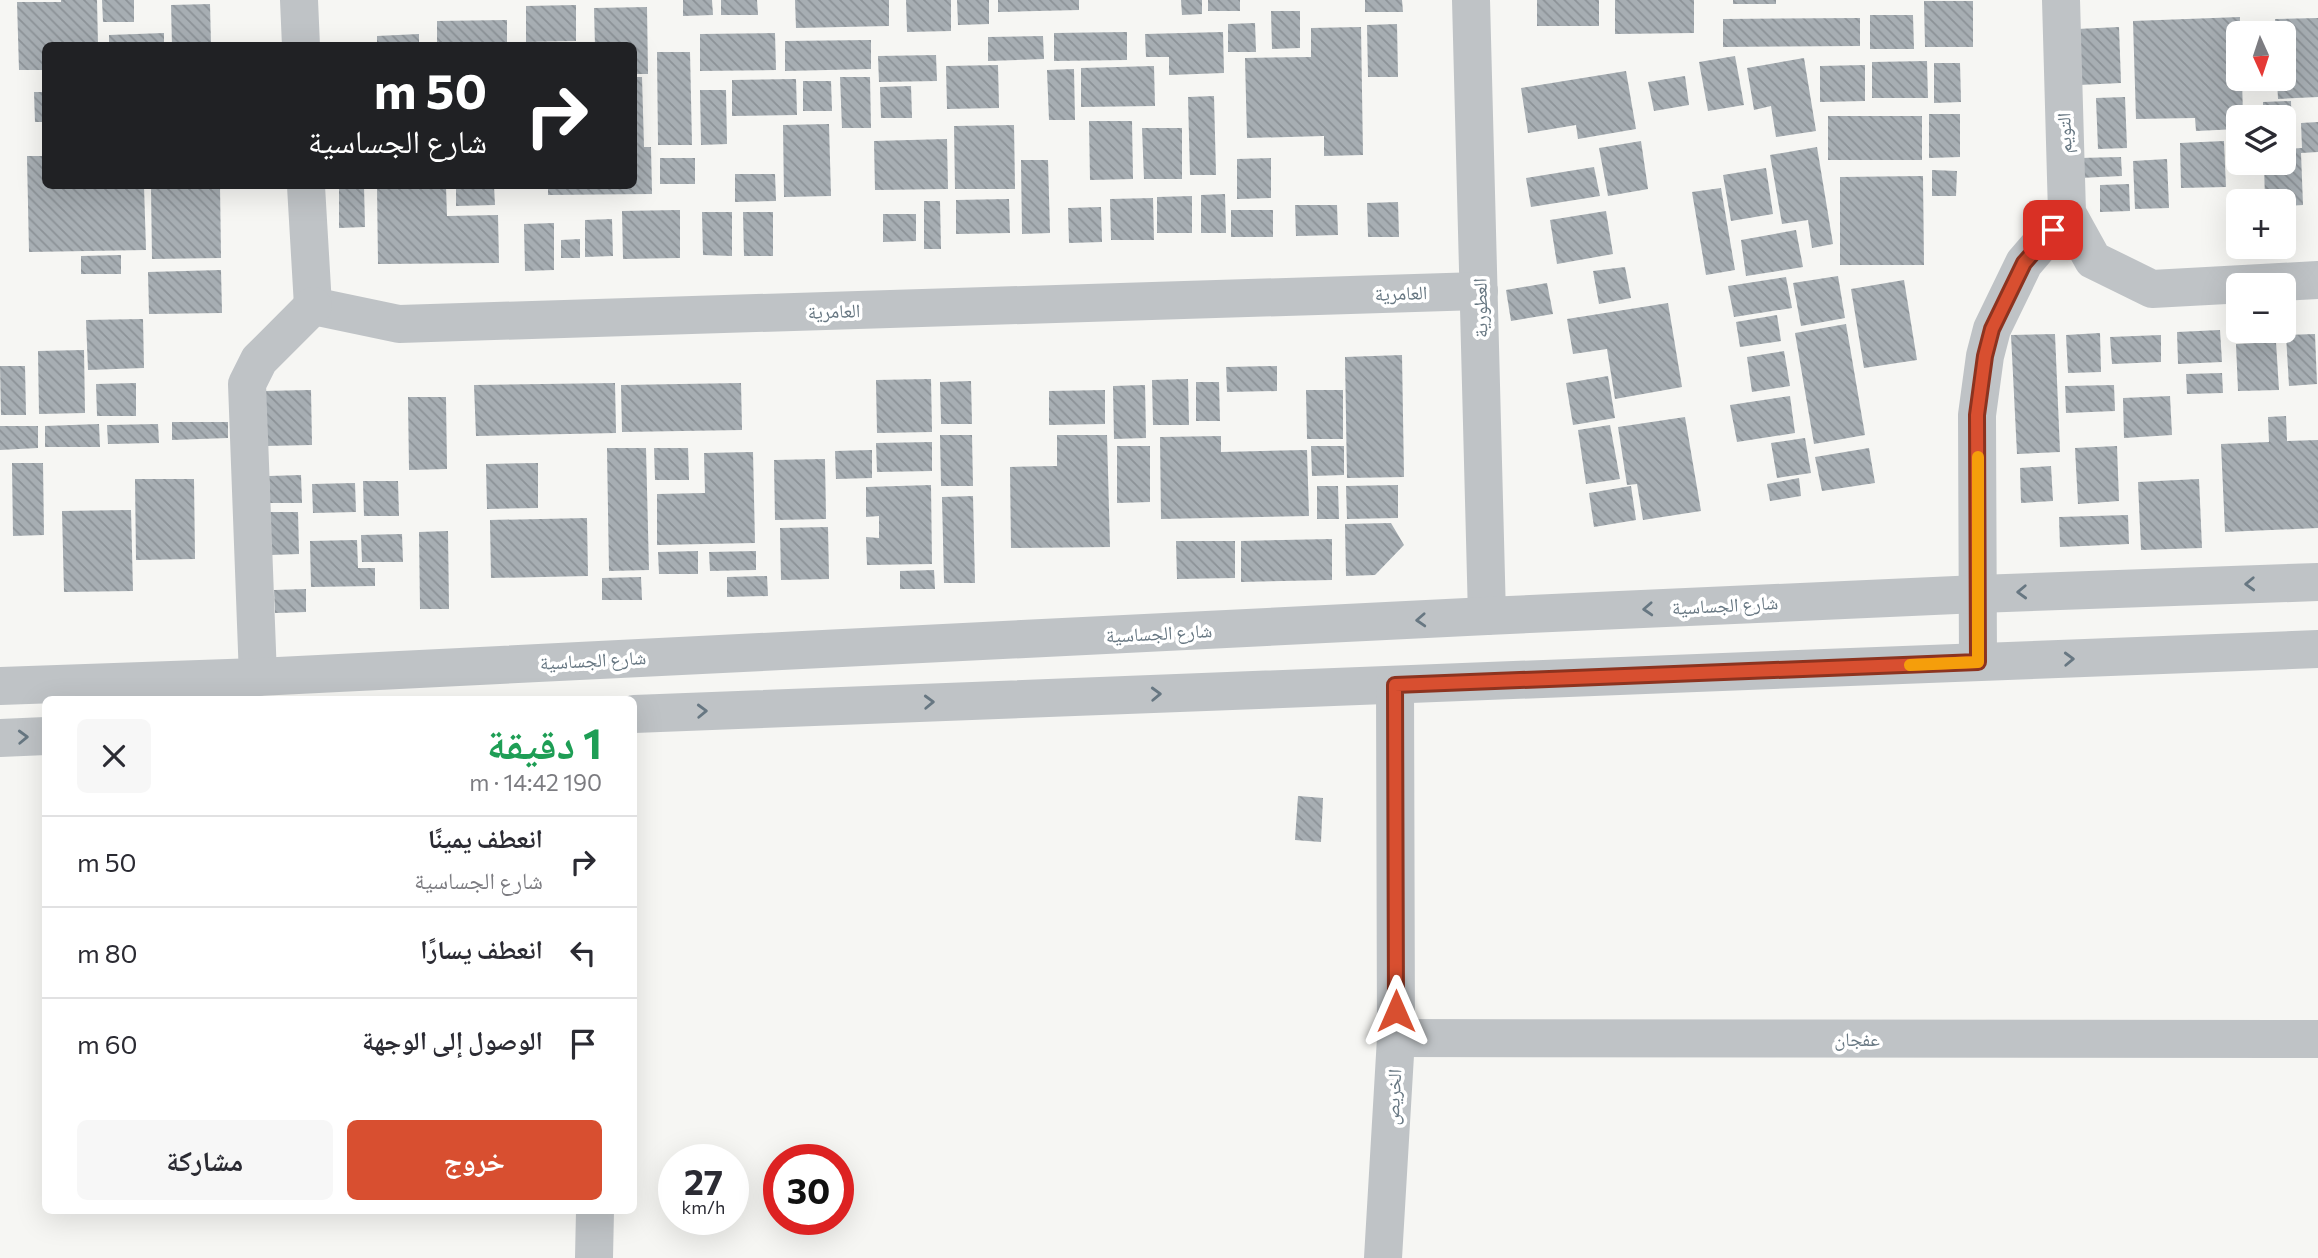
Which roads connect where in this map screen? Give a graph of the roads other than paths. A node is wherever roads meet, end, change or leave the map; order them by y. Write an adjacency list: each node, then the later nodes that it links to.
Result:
1 (299, 0): 4 (street)
2 (1471, 0): 8 (street, العطورية)
3 (2061, 0): 6 (street, التويم)
4 (301, 42)
5 (306, 189): 9 (street)
6 (2067, 213): 7 (street, التويم); 11 (street)
7 (2318, 280)
8 (1479, 291): 9 (street, العامرية); 12 (street, العطورية)
9 (313, 306): 15 (street)
10 (2318, 582): 11 (street, شارع الجساسية, one-way to 11)
11 (1978, 594): 12 (street, شارع الجساسية, one-way to 12); 14 (street)
12 (1488, 616): 15 (street, شارع الجساسية, one-way to 15)
13 (2318, 649): 14 (street, one-way to 13)
14 (1978, 662): 16 (street)
15 (258, 677): 17 (street, شارع الجساسية)
16 (1395, 685): 18 (street, one-way to 16); 21 (street, الخريص)
17 (0, 686)
18 (637, 714)
19 (42, 736): 20 (street, one-way to 19)
20 (0, 738)
21 (1396, 1038): 22 (street, عفجان); 25 (street, الخريص)
22 (2318, 1039)
23 (596, 1214): 24 (street)
24 (594, 1258)
25 (1383, 1258)

